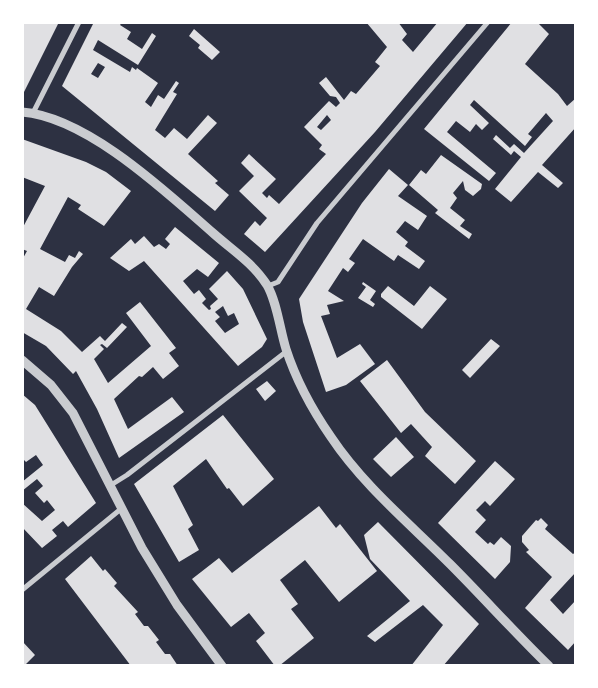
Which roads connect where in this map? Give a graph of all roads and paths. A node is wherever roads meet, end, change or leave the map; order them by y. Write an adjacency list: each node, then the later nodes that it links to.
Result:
1 (79, 22): 4 (street)
2 (488, 22): 5 (street)
3 (22, 112): 4 (street)
4 (33, 113): 5 (street)
5 (268, 286): 6 (street)
6 (286, 350): 8 (street); 12 (street)
7 (22, 360): 8 (street)
8 (111, 485): 9 (street)
9 (123, 508): 10 (street); 11 (street)
10 (22, 590)
11 (222, 666)
12 (549, 666)

